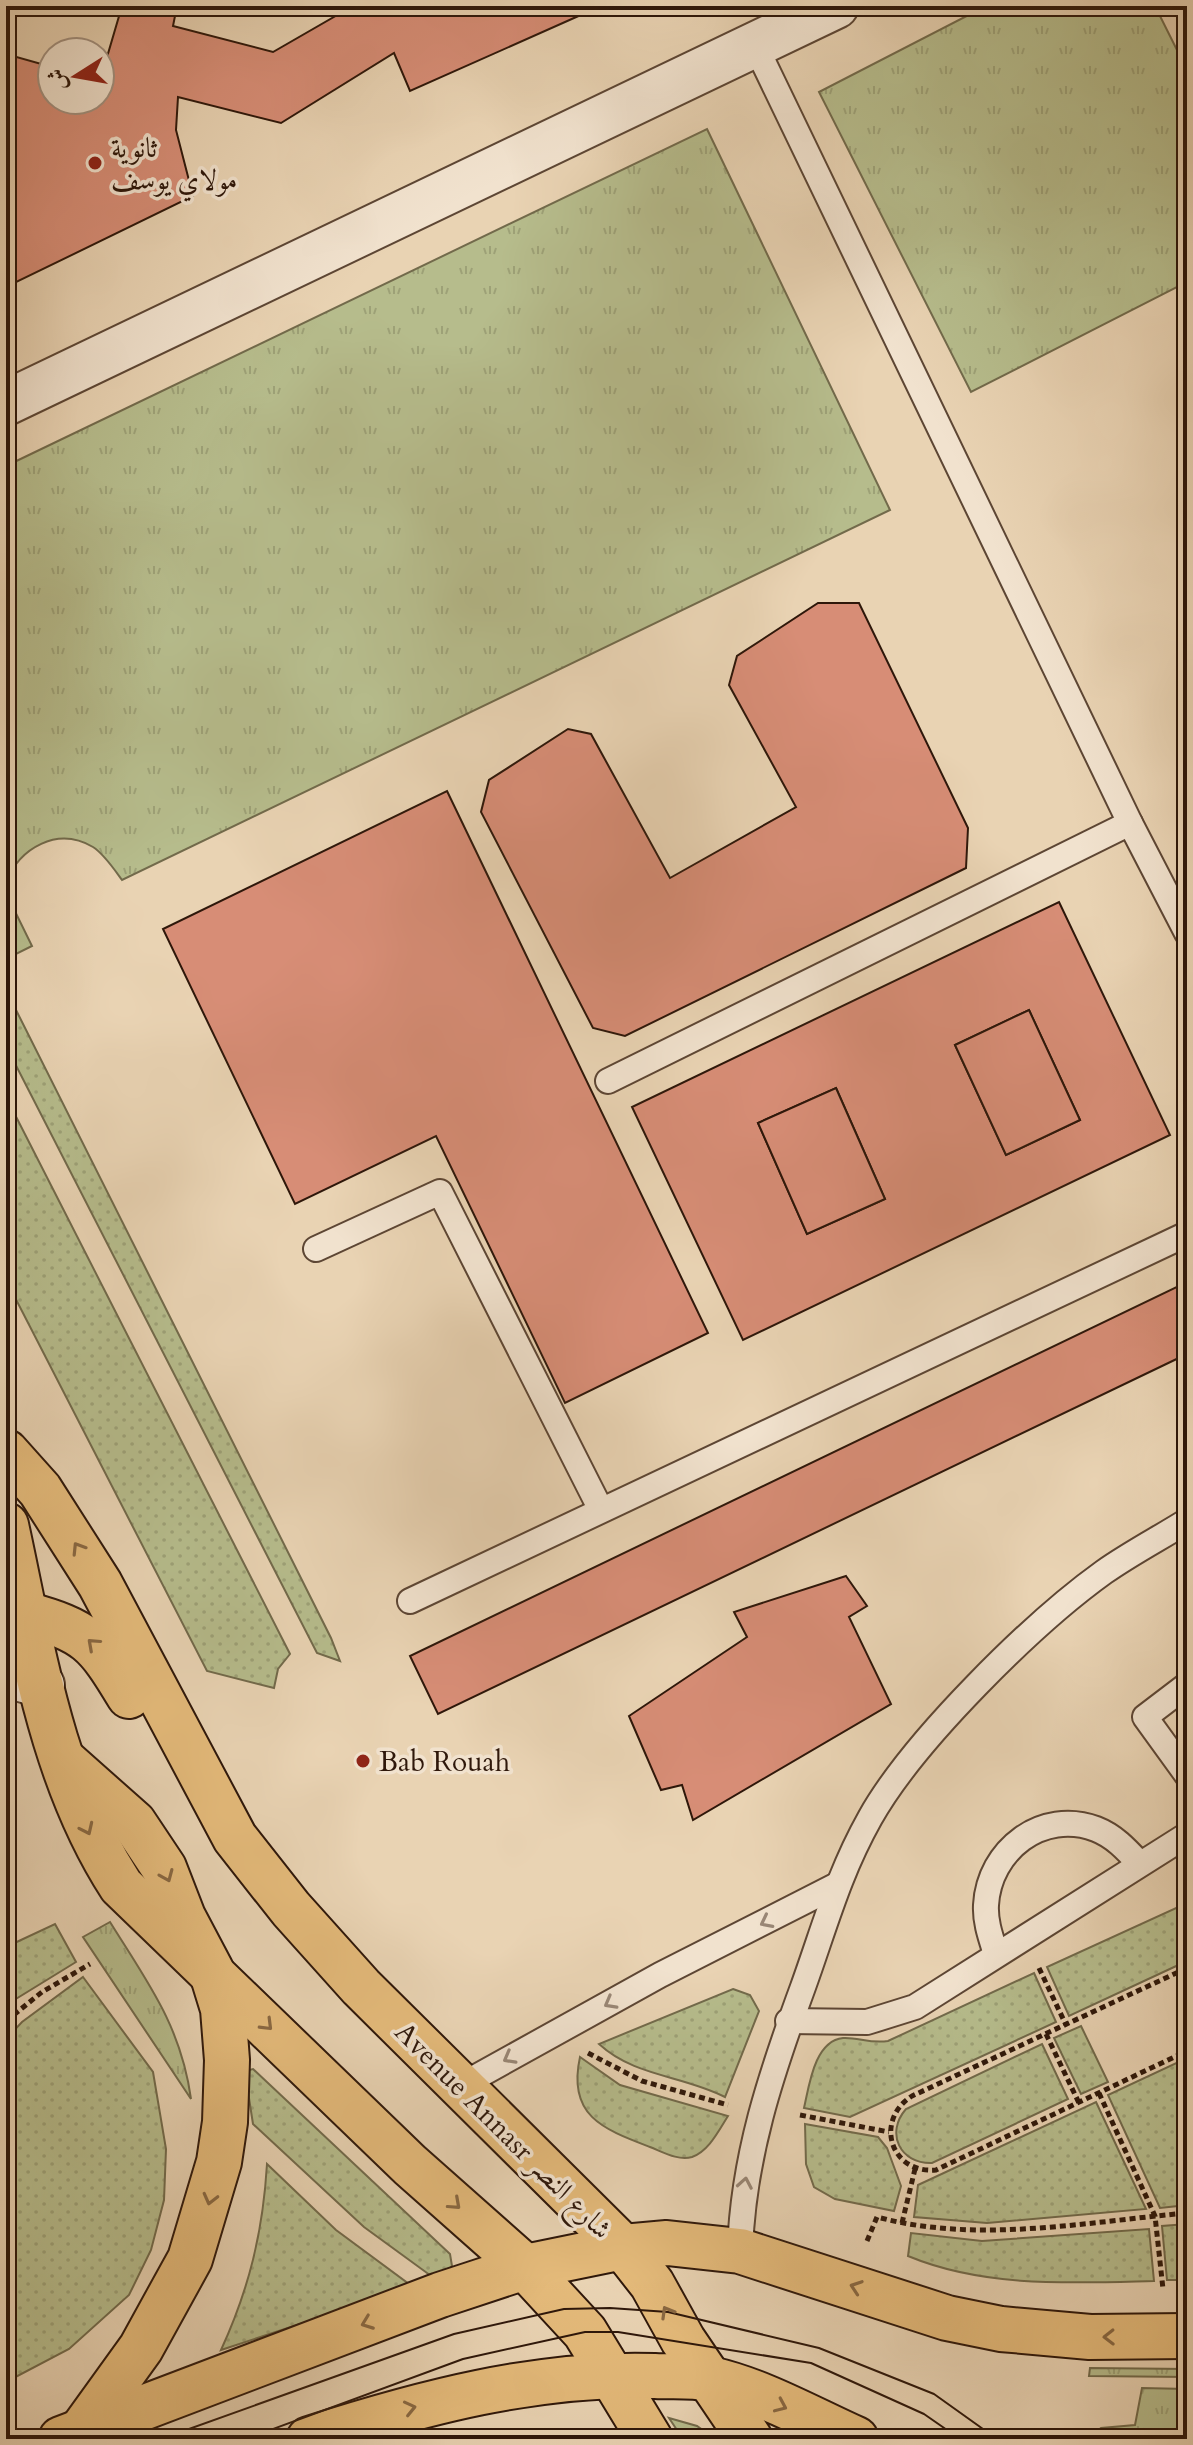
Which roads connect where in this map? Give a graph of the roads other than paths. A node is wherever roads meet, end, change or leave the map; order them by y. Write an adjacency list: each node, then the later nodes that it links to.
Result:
1 (836, 6): 2 (street)
2 (755, 45): 3 (street); 4 (lane)
3 (6, 403)
4 (1130, 823): 5 (lane); 6 (lane)
5 (1187, 933)
6 (608, 1081)
7 (1187, 1234): 10 (lane)
8 (316, 1249): 10 (lane)
9 (6, 1452): 23 (main road, Avenue Annasr شارع النصر, one-way to 9)
10 (601, 1510): 13 (lane)
11 (1187, 1521): 20 (lane)
12 (6, 1525): 14 (main road)
13 (410, 1601)
14 (16, 1610): 15 (main road); 23 (main road, one-way to 14)
15 (24, 1680): 22 (main road, one-way to 22)
16 (1187, 1685): 17 (lane)
17 (1187, 1775)
18 (1187, 1835): 19 (lane)
19 (1139, 1863): 21 (lane); 21 (lane)
20 (835, 1886): 24 (lane); 25 (lane, one-way to 25)
21 (996, 1954): 24 (lane)
22 (211, 1970): 28 (main road, one-way to 28); 32 (main road, one-way to 32)
23 (361, 1987): 25 (main road, Avenue Annasr شارع النصر)
24 (788, 2021): 27 (lane, one-way to 24)
25 (460, 2086): 26 (main road, Avenue Annasr شارع النصر)
26 (623, 2247): 27 (main road); 28 (main road); 31 (main road, Avenue Annasr شارع النصر, one-way to 26)
27 (740, 2251): 29 (main road, one-way to 27)
28 (525, 2267): 30 (main road); 32 (main road, one-way to 32)
29 (1187, 2336)
30 (613, 2375): 31 (main road); 33 (main road, one-way to 30); 34 (main road)
31 (708, 2378): 35 (main road, Avenue Annasr شارع النصر); 36 (main road, one-way to 36)
32 (70, 2437)
33 (309, 2439)
34 (650, 2439)
35 (750, 2439)
36 (856, 2439)

